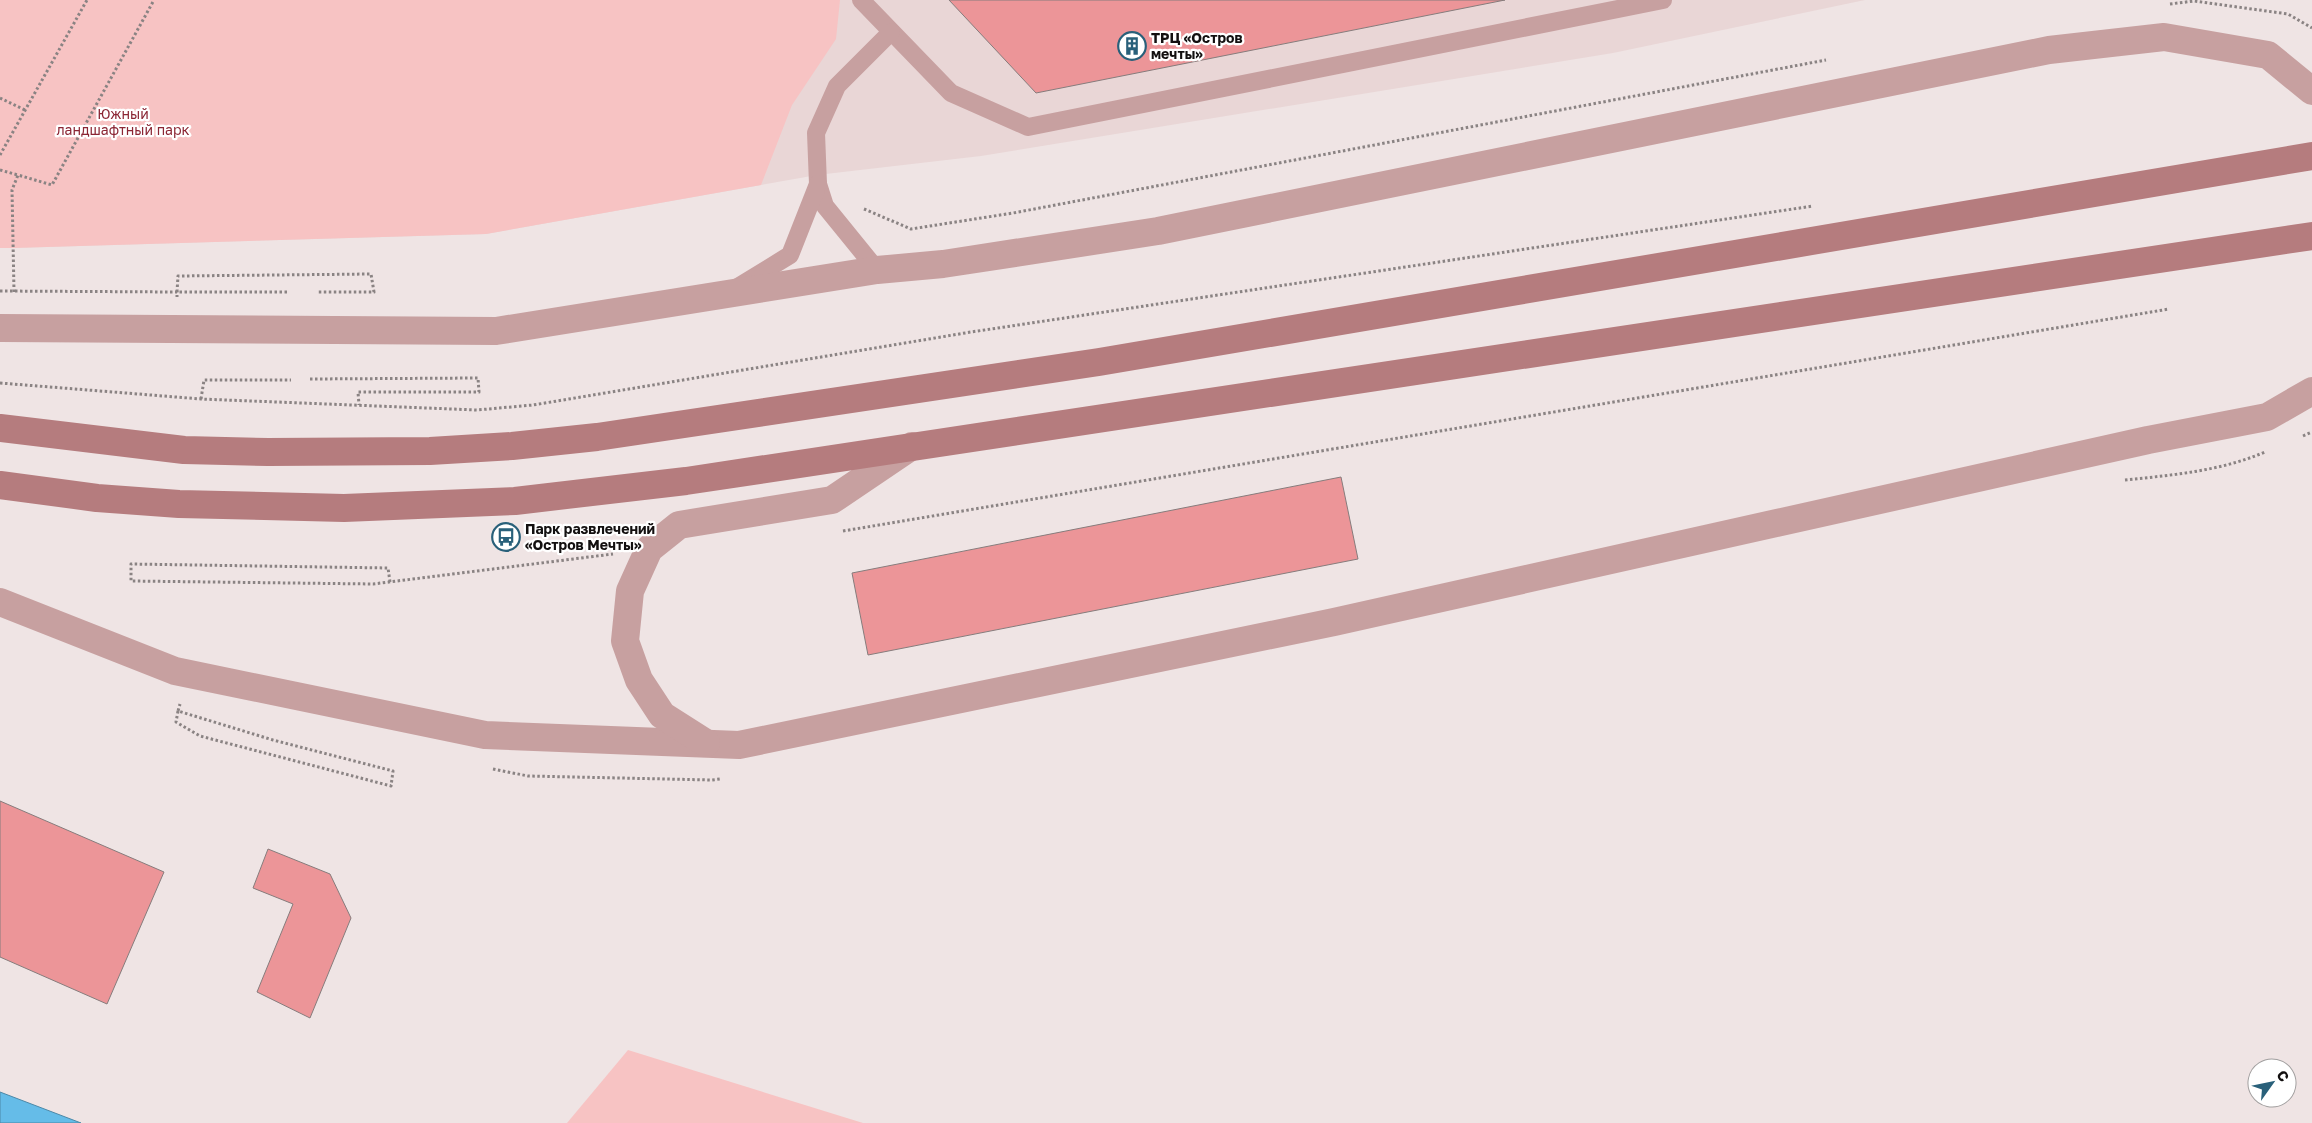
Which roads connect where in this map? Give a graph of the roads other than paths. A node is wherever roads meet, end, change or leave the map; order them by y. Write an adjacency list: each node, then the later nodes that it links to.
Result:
1 (861, 0): 3 (lane)
2 (1663, 0): 3 (lane)
3 (891, 32): 6 (lane)
4 (2312, 91): 8 (street)
5 (2312, 156): 12 (main road)
6 (818, 184): 8 (lane); 9 (lane)
7 (2312, 236): 13 (main road)
8 (878, 270): 9 (street)
9 (727, 294): 10 (street)
10 (0, 328)
11 (2312, 391): 16 (street)
12 (0, 428)
13 (912, 446): 14 (main road); 16 (street)
14 (0, 484)
15 (0, 602): 16 (street)
16 (707, 744)

